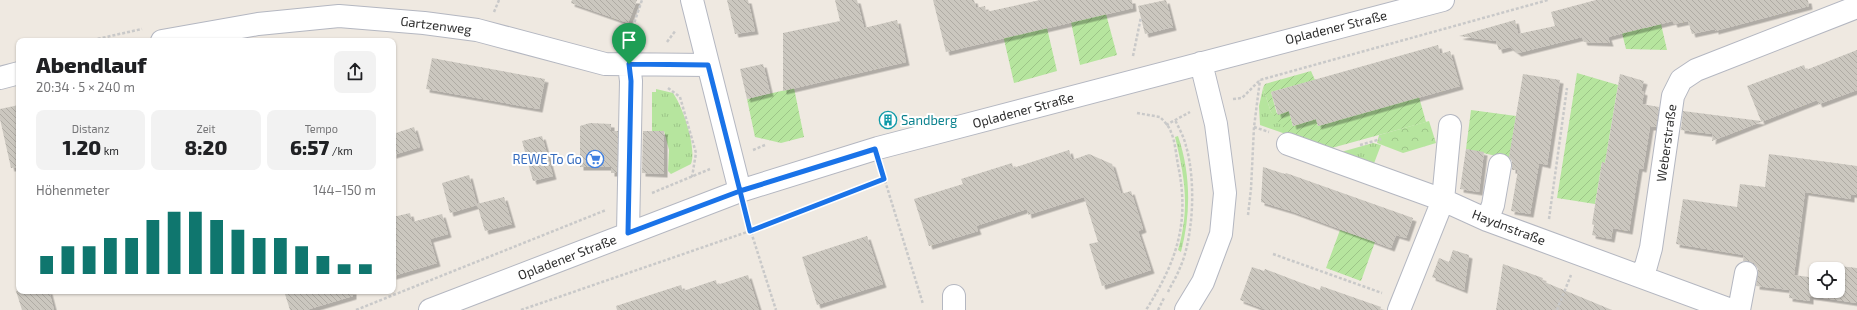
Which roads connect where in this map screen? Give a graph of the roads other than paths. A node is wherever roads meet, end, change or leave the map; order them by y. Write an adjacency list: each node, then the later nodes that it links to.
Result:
1 (692, 0): 7 (street)
2 (1443, 0): 5 (street, Opladener Straße)
3 (1857, 7): 18 (street, Weberstraße)
4 (179, 38): 6 (street, Gartzenweg)
5 (1201, 63): 13 (street, Opladener Straße); 21 (street)
6 (629, 64): 7 (street, Gartzenweg); 16 (street)
7 (708, 65): 13 (street)
8 (16, 74): 9 (street)
9 (0, 78)
10 (1450, 126): 14 (street)
11 (1288, 144): 14 (street, Haydnstraße)
12 (1500, 165): 15 (street)
13 (740, 191): 16 (street, Opladener Straße)
14 (1442, 200): 15 (street, Haydnstraße); 19 (street)
15 (1487, 220): 18 (street, Haydnstraße)
16 (628, 233): 20 (street, Opladener Straße)
17 (1746, 273): 23 (street)
18 (1640, 276): 22 (street, Haydnstraße)
19 (1401, 305)
20 (430, 310)
21 (1186, 310)
22 (1731, 310)
23 (1739, 310)

